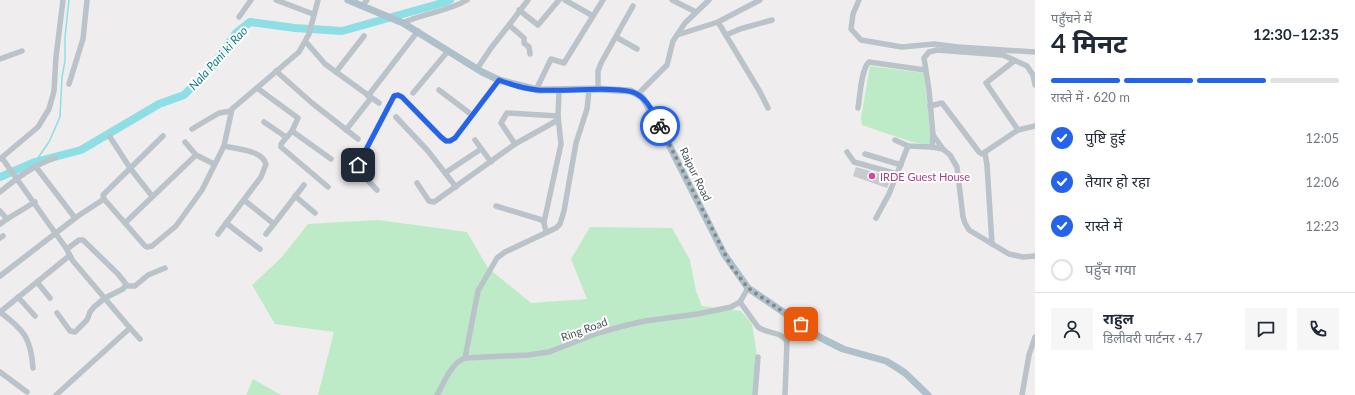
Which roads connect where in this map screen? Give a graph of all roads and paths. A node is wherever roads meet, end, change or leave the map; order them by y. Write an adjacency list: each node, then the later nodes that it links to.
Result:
1 (63, 0): 88 (street)
2 (87, 0): 45 (street)
3 (251, 0): 22 (street)
4 (276, 0): 20 (street)
5 (318, 0): 20 (street)
6 (348, 0): 16 (main road)
7 (467, 0): 25 (street)
8 (528, 0): 18 (street)
9 (559, 0): 18 (street)
10 (603, 0): 21 (street)
11 (672, 0): 19 (street)
12 (709, 0): 19 (street)
13 (760, 0): 24 (street)
14 (859, 0): 36 (street)
15 (569, 1): 21 (street)
16 (365, 3): 25 (main road)
17 (633, 6): 31 (street)
18 (519, 10): 26 (street)
19 (696, 12): 28 (street)
20 (313, 14): 32 (street)
21 (593, 16): 50 (street)
22 (239, 17)
23 (772, 20): 29 (street)
24 (718, 22): 28 (street); 29 (street)
25 (402, 23): 27 (main road)
26 (509, 25): 37 (street); 40 (street)
27 (418, 31): 35 (main road); 55 (street)
28 (677, 35): 54 (street)
29 (726, 35): 58 (street)
30 (364, 36): 43 (street)
31 (616, 38): 33 (street); 48 (street)
32 (306, 42): 42 (street); 43 (street)
33 (637, 49)
34 (22, 50): 38 (street)
35 (448, 50): 40 (main road); 53 (street)
36 (1035, 52)
37 (530, 54)
38 (0, 59)
39 (1014, 61): 41 (street); 46 (street); 68 (street)
40 (477, 69): 44 (main road)
41 (925, 70): 57 (street); 59 (street)
42 (276, 71): 47 (street); 67 (street)
43 (336, 72): 55 (street)
44 (499, 80): 50 (main road); 61 (street)
45 (68, 84)
46 (1035, 85)
47 (257, 88): 60 (street); 69 (street)
48 (598, 89): 51 (main road); 54 (main road)
49 (439, 90): 61 (street)
50 (536, 90): 52 (main road)
51 (590, 90): 52 (main road); 121 (street)
52 (559, 91): 63 (street)
53 (413, 92)
54 (638, 94): 134 (main road, Raipur Road)
55 (370, 97): 56 (street); 67 (street)
56 (379, 104)
57 (930, 106): 70 (street); 85 (street)
58 (768, 108)
59 (858, 108)
60 (231, 111): 66 (street); 79 (street)
61 (472, 115): 103 (street)
62 (396, 117): 96 (street)
63 (558, 118): 78 (street); 78 (street); 116 (street)
64 (264, 122): 73 (street)
65 (1035, 126): 68 (street)
66 (192, 129)
67 (346, 130): 74 (street)
68 (1018, 130): 85 (street)
69 (292, 131): 73 (street); 90 (street)
70 (933, 135): 81 (street); 83 (street)
71 (163, 136): 95 (street)
72 (110, 137): 95 (street)
73 (286, 137): 101 (street)
74 (358, 139)
75 (475, 140): 82 (street)
76 (895, 140): 80 (street)
77 (185, 142): 87 (street)
78 (515, 144): 91 (street)
79 (224, 146): 92 (street); 108 (street)
80 (908, 146): 81 (street); 93 (street)
81 (932, 147): 83 (street)
82 (481, 149): 91 (street); 96 (street)
83 (943, 149): 125 (street)
84 (847, 152): 97 (street)
85 (985, 153): 125 (street)
86 (865, 154): 93 (street)
87 (196, 155): 92 (street); 105 (street)
88 (1, 158): 98 (street)
89 (55, 158): 94 (street)
90 (331, 159)
91 (491, 162): 102 (street)
92 (214, 164): 117 (street)
93 (901, 165): 97 (street)
94 (36, 166): 98 (street); 113 (street)
95 (130, 168): 105 (street); 107 (street)
96 (445, 172): 102 (street)
97 (897, 174): 114 (street)
98 (16, 176): 104 (street); 109 (street)
99 (417, 183): 102 (street)
100 (304, 185): 106 (street)
101 (328, 187)
102 (456, 187)
103 (377, 190)
104 (0, 192)
105 (152, 196): 117 (street)
106 (295, 196): 112 (street); 120 (street)
107 (104, 199): 113 (street); 117 (street)
108 (244, 200): 118 (street); 120 (street)
109 (34, 202): 115 (street); 122 (street)
110 (496, 206): 116 (street)
111 (0, 211): 115 (street)
112 (315, 213)
113 (75, 218): 122 (street)
114 (876, 218)
115 (7, 219): 119 (street)
116 (544, 222): 121 (street)
117 (125, 223)
118 (226, 223): 123 (street); 127 (street)
119 (0, 224)
120 (274, 224): 124 (street)
121 (546, 232): 146 (street)
122 (55, 233): 126 (street); 131 (street)
123 (218, 234)
124 (266, 234)
125 (992, 244): 129 (street)
126 (67, 249): 128 (street); 133 (street)
127 (260, 249)
128 (69, 256): 132 (street); 137 (street)
129 (1035, 256)
130 (165, 268): 133 (street)
131 (0, 276)
132 (37, 282): 135 (street); 136 (street)
133 (126, 286): 137 (street)
134 (748, 288): 138 (street); 154 (main road, Raipur Road)
135 (18, 297): 139 (street); 141 (street)
136 (50, 298)
137 (105, 298): 140 (street); 142 (street)
138 (740, 302): 146 (street, Ring Road); 153 (street)
139 (0, 312): 147 (street)
140 (57, 313)
141 (34, 316)
142 (130, 328): 144 (street); 150 (street)
143 (1035, 337): 155 (street)
144 (140, 339)
145 (758, 357): 152 (street)
146 (465, 358): 151 (street)
147 (33, 368)
148 (0, 372): 149 (street)
149 (27, 392)
150 (56, 395)
151 (437, 395)
152 (754, 395)
153 (785, 395)
154 (928, 395)
155 (1022, 395)

